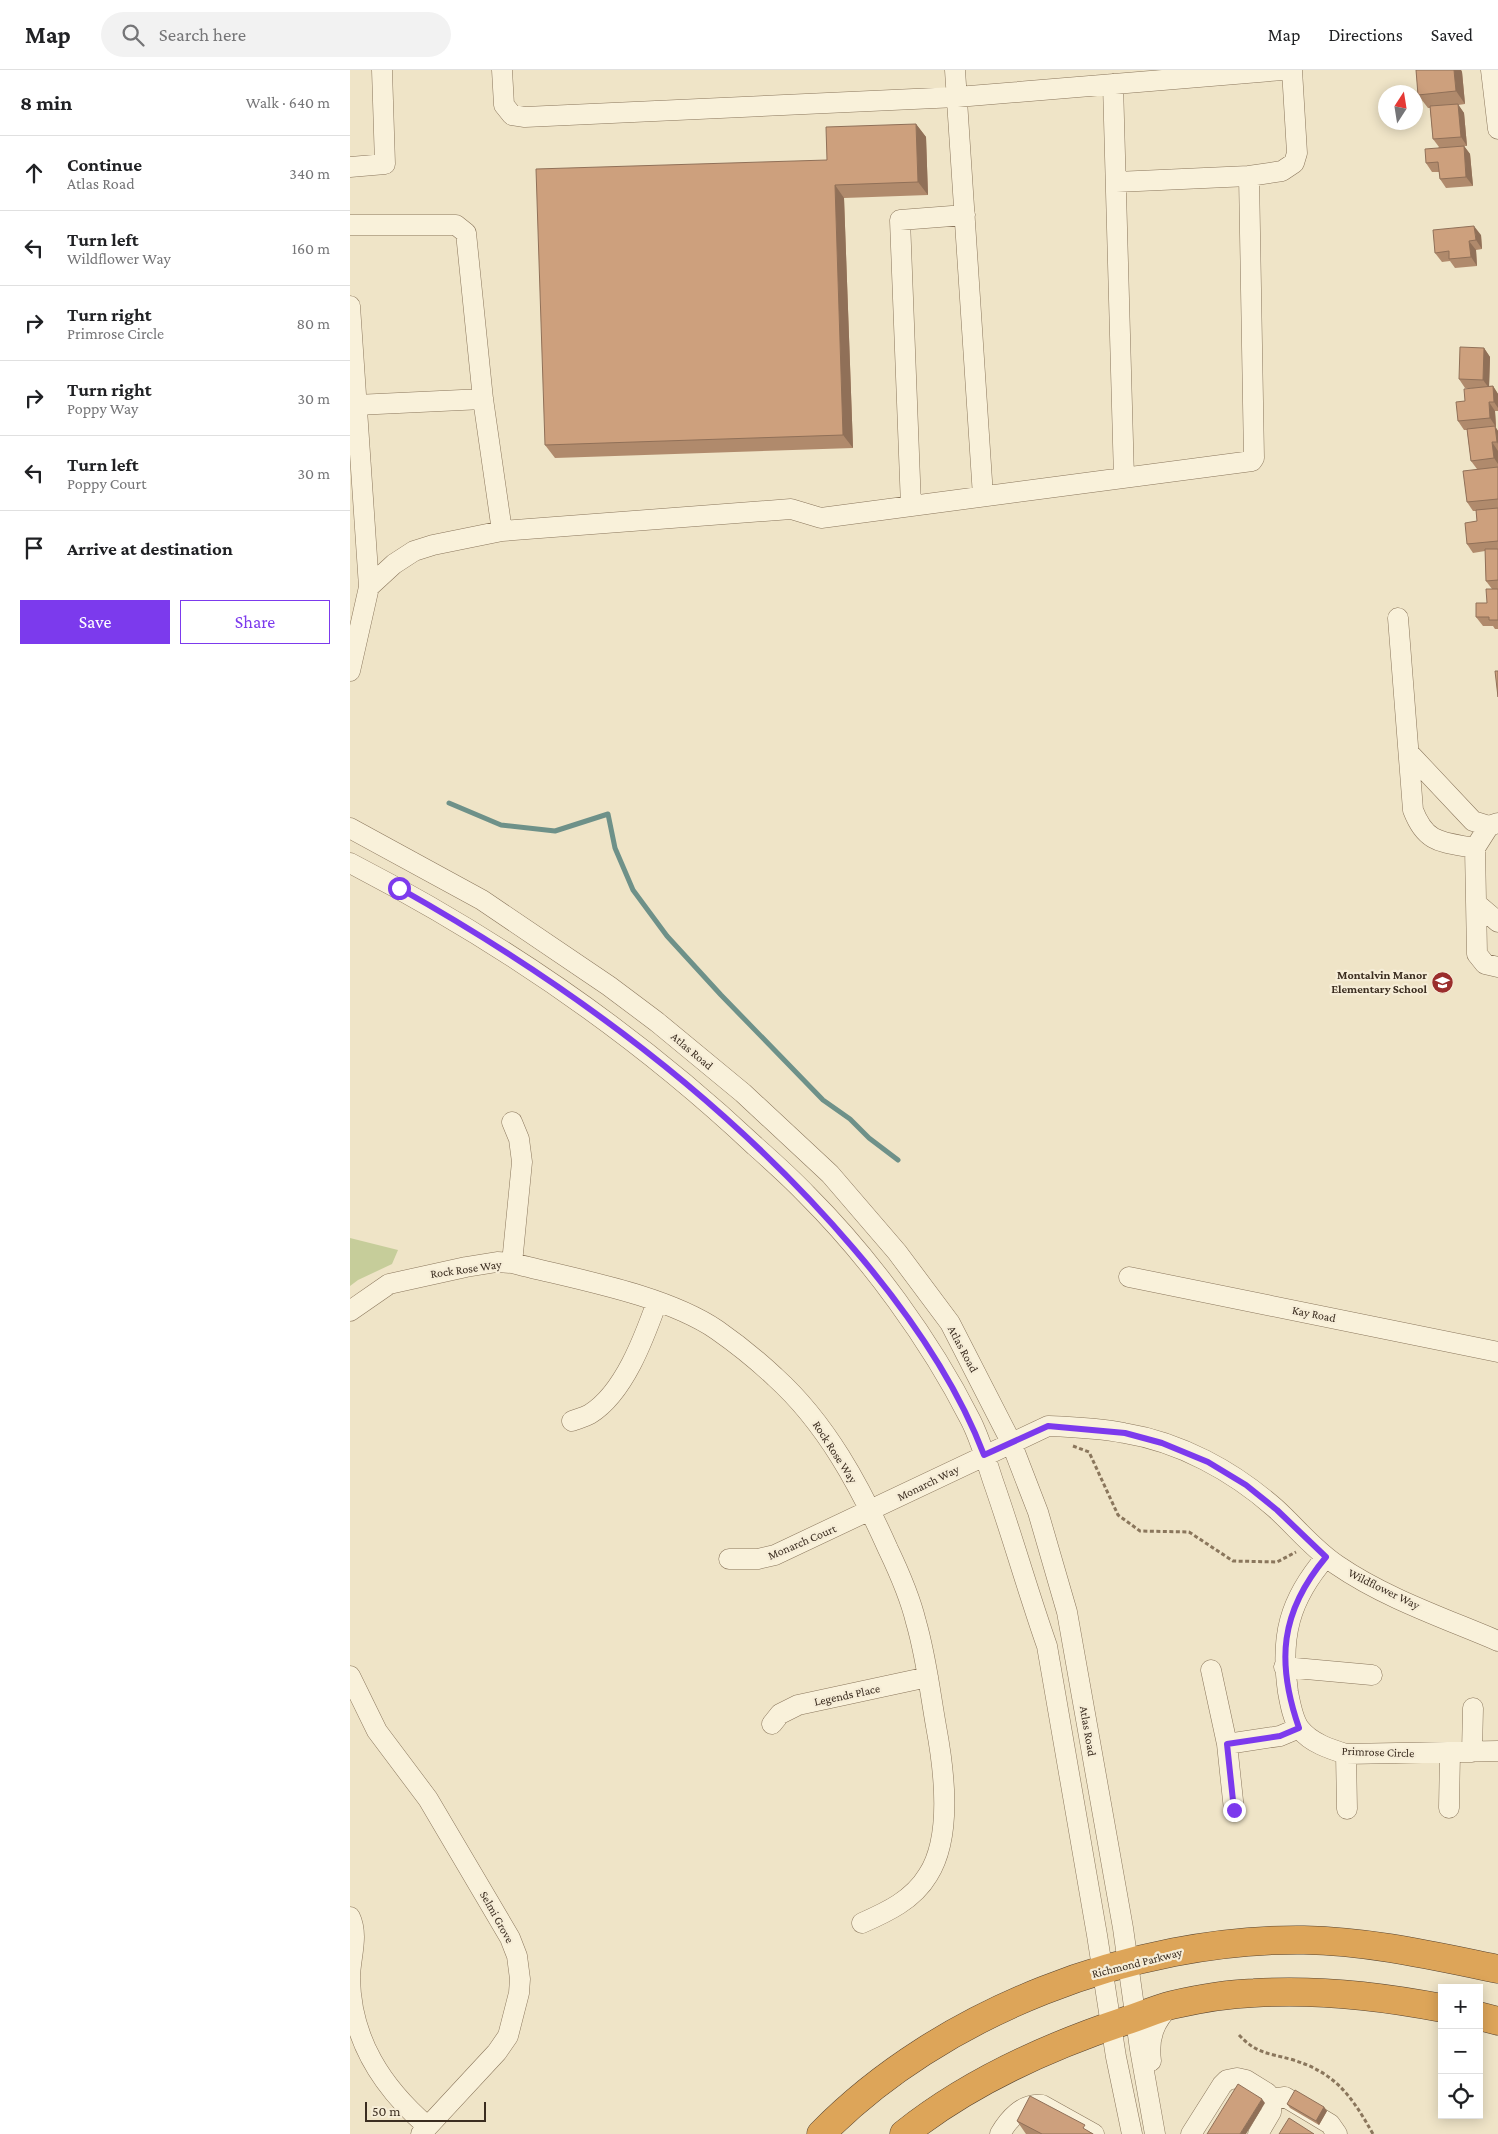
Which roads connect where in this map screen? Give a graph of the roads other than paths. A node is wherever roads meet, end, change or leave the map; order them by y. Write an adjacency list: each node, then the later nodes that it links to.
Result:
1 (382, 70): 10 (street)
2 (502, 70): 8 (street)
3 (955, 70): 8 (street)
4 (1283, 70): 7 (street)
5 (1292, 70): 11 (street)
6 (1491, 70): 9 (street)
7 (1113, 84): 8 (street); 12 (street)
8 (957, 97): 13 (street)
9 (1498, 129)
10 (350, 167)
11 (1249, 176): 12 (street); 19 (street)
12 (1116, 182): 19 (street)
13 (965, 215): 20 (street); 21 (street)
14 (350, 225): 16 (street)
15 (350, 306): 17 (street)
16 (482, 399): 17 (street); 22 (street)
17 (356, 406): 18 (street)
18 (354, 449): 23 (street)
19 (1124, 478): 20 (street)
20 (983, 496): 21 (street)
21 (911, 506): 22 (street)
22 (502, 531): 23 (street)
23 (369, 587): 25 (street)
24 (1398, 618): 26 (street)
25 (350, 671)
26 (1410, 754): 27 (street); 29 (street)
27 (1494, 825): 29 (street)
28 (350, 828): 41 (street, Atlas Road)
29 (1475, 848): 31 (street)
30 (350, 863): 42 (street, Atlas Road)
31 (1478, 904): 32 (street); 33 (street)
32 (1498, 922)
33 (1498, 967)
34 (512, 1122): 35 (street)
35 (512, 1264): 37 (street, Rock Rose Way); 38 (street, Rock Rose Way)
36 (1129, 1277): 39 (street, Kay Road)
37 (656, 1302): 40 (street); 43 (street, Rock Rose Way)
38 (350, 1311)
39 (1498, 1352)
40 (572, 1421)
41 (1011, 1442): 42 (street, Wildflower Way); 44 (street, Wildflower Way); 66 (street, Atlas Road)
42 (984, 1455): 43 (street, Monarch Way); 66 (street, Atlas Road)
43 (871, 1511): 45 (street, Monarch Court); 51 (street, Rock Rose Way)
44 (1326, 1557): 46 (street, Wildflower Way); 47 (street)
45 (729, 1559)
46 (1498, 1642)
47 (1284, 1667): 49 (street); 55 (street)
48 (1211, 1670): 56 (street)
49 (1372, 1675)
50 (350, 1676): 52 (street, Selmi Grove)
51 (928, 1677): 54 (street, Legends Place); 65 (street, Rock Rose Way)
52 (356, 1703): 75 (street, Selmi Grove)
53 (1473, 1708): 58 (street)
54 (772, 1724)
55 (1299, 1728): 56 (street); 60 (street, Primrose Circle)
56 (1227, 1744): 63 (street)
57 (1498, 1751): 58 (street, Primrose Circle)
58 (1472, 1752): 59 (street, Primrose Circle)
59 (1450, 1753): 60 (street, Primrose Circle); 61 (street)
60 (1346, 1754): 62 (street)
61 (1449, 1808)
62 (1347, 1809)
63 (1234, 1810)
64 (350, 1918): 75 (street)
65 (862, 1923)
66 (1115, 1967): 67 (highway, Richmond Parkway); 72 (street, Atlas Road); 76 (highway, Richmond Parkway)
67 (1498, 1969)
68 (1171, 2005): 69 (highway); 72 (highway); 83 (street)
69 (1438, 2007)
70 (1483, 2017): 71 (highway)
71 (1498, 2021)
72 (1123, 2022): 73 (street, Atlas Road); 77 (highway); 82 (street, Atlas Road)
73 (1125, 2095): 80 (street, Atlas Road); 81 (street, Atlas Road)
74 (1272, 2099): 84 (street); 85 (street); 86 (street)
75 (424, 2130)
76 (820, 2134)
77 (904, 2134)
78 (1000, 2134): 79 (street)
79 (1094, 2134)
80 (1132, 2134)
81 (1142, 2134)
82 (1155, 2134)
83 (1163, 2134)
84 (1191, 2134)
85 (1258, 2134)
86 (1337, 2134)

